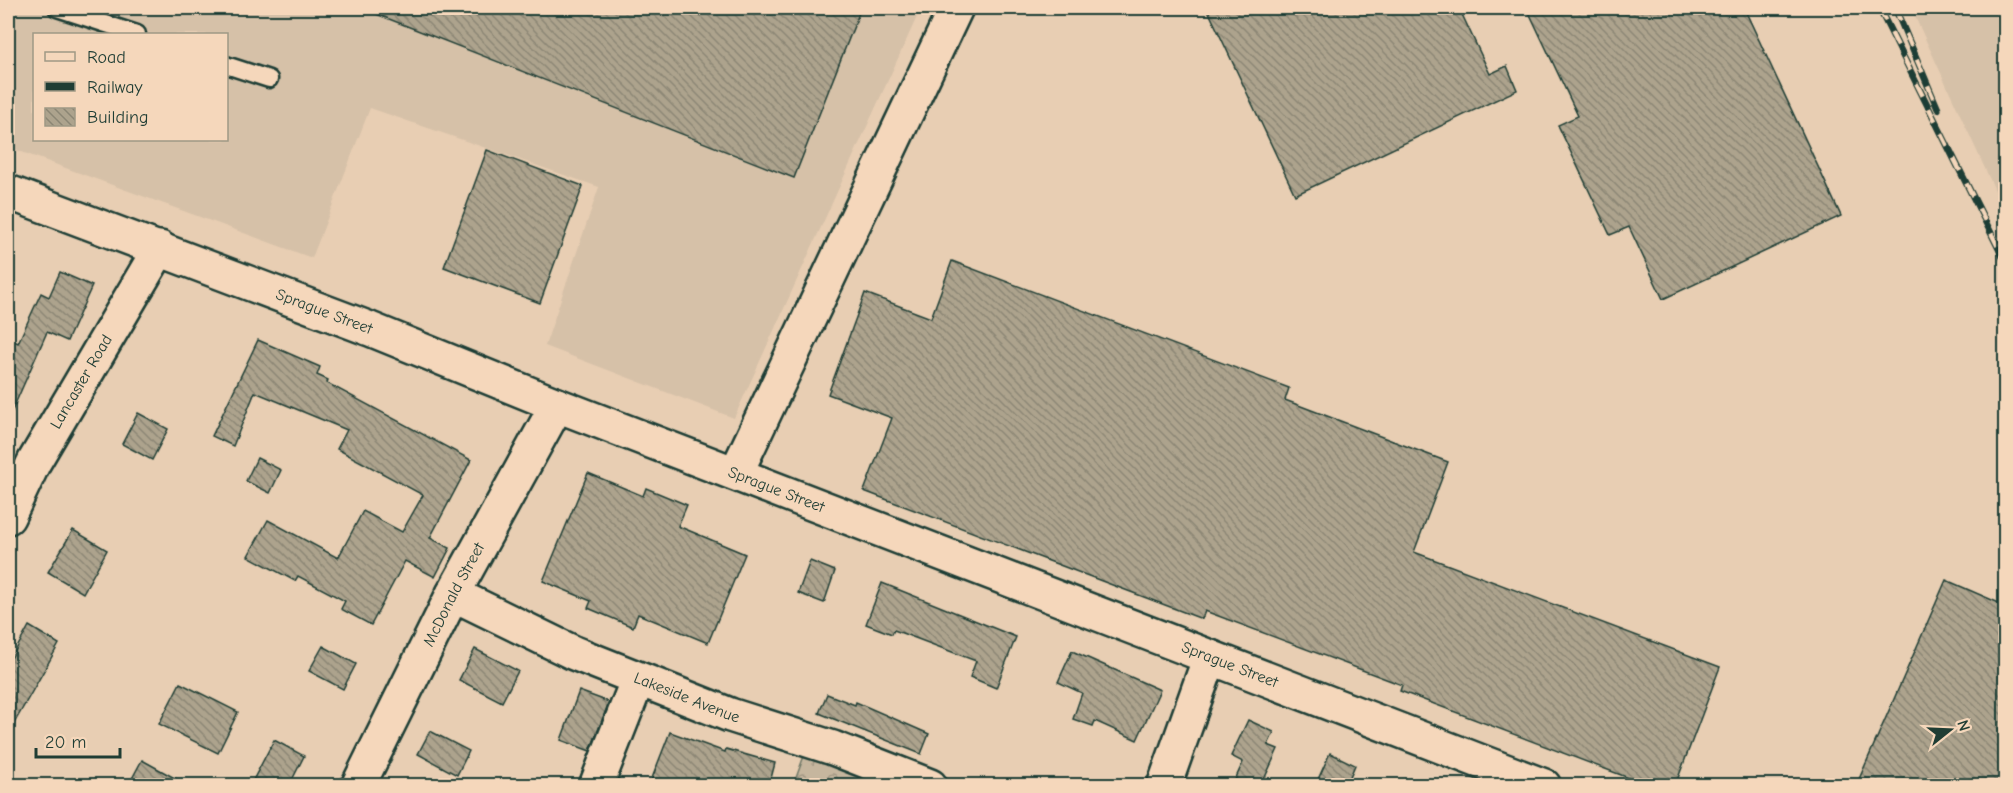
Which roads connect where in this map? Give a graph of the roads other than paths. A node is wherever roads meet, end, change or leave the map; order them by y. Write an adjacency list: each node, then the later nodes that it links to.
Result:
1 (57, 8): 3 (lane)
2 (956, 8): 10 (street)
3 (134, 33)
4 (228, 66): 5 (lane)
5 (269, 79)
6 (8, 192): 7 (street, Sprague Street)
7 (160, 248): 8 (street, Sprague Street); 9 (street, Lancaster Road)
8 (557, 405): 10 (street, Sprague Street); 12 (street, McDonald Street)
9 (21, 460): 11 (street, Lancaster Road)
10 (736, 473): 13 (street, Sprague Street)
11 (8, 517)
12 (453, 594): 14 (street, Lakeside Avenue); 15 (street, McDonald Street)
13 (1210, 657): 18 (street); 19 (street, Sprague Street)
14 (638, 679): 16 (street); 17 (street, Lakeside Avenue)
15 (358, 786)
16 (596, 786)
17 (930, 786)
18 (1164, 786)
19 (1544, 786)

